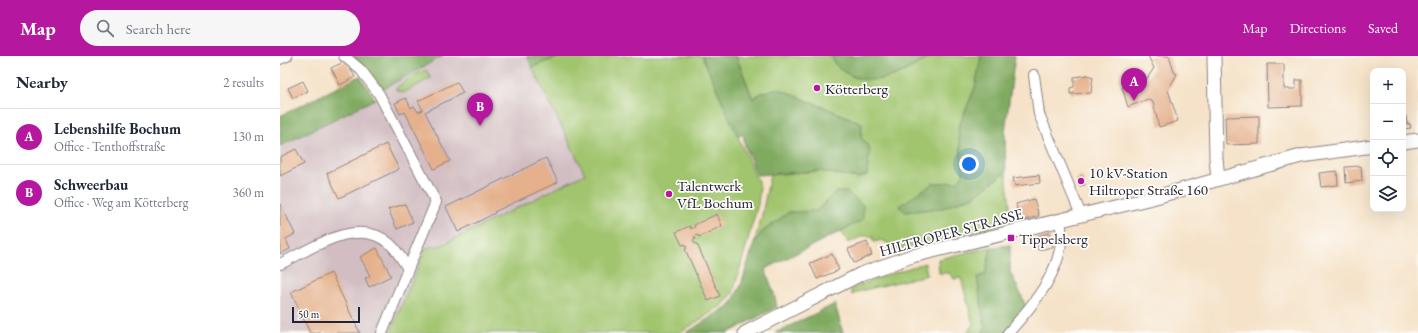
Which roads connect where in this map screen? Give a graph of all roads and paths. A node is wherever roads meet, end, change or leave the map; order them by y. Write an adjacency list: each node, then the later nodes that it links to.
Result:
1 (287, 56): 4 (street)
2 (344, 56): 13 (street)
3 (1214, 56): 9 (street)
4 (280, 59)
5 (1034, 75): 10 (street)
6 (1418, 140): 7 (street)
7 (1406, 142)
8 (1370, 146): 9 (street, HILTROPER STRASSE)
9 (1218, 179): 10 (street, HILTROPER STRASSE)
10 (1081, 215): 11 (street, HILTROPER STRASSE)
11 (1060, 221): 15 (street, HILTROPER STRASSE); 16 (street)
12 (280, 264): 13 (street)
13 (408, 269): 14 (street)
14 (382, 333)
15 (745, 333)
16 (1008, 333)

